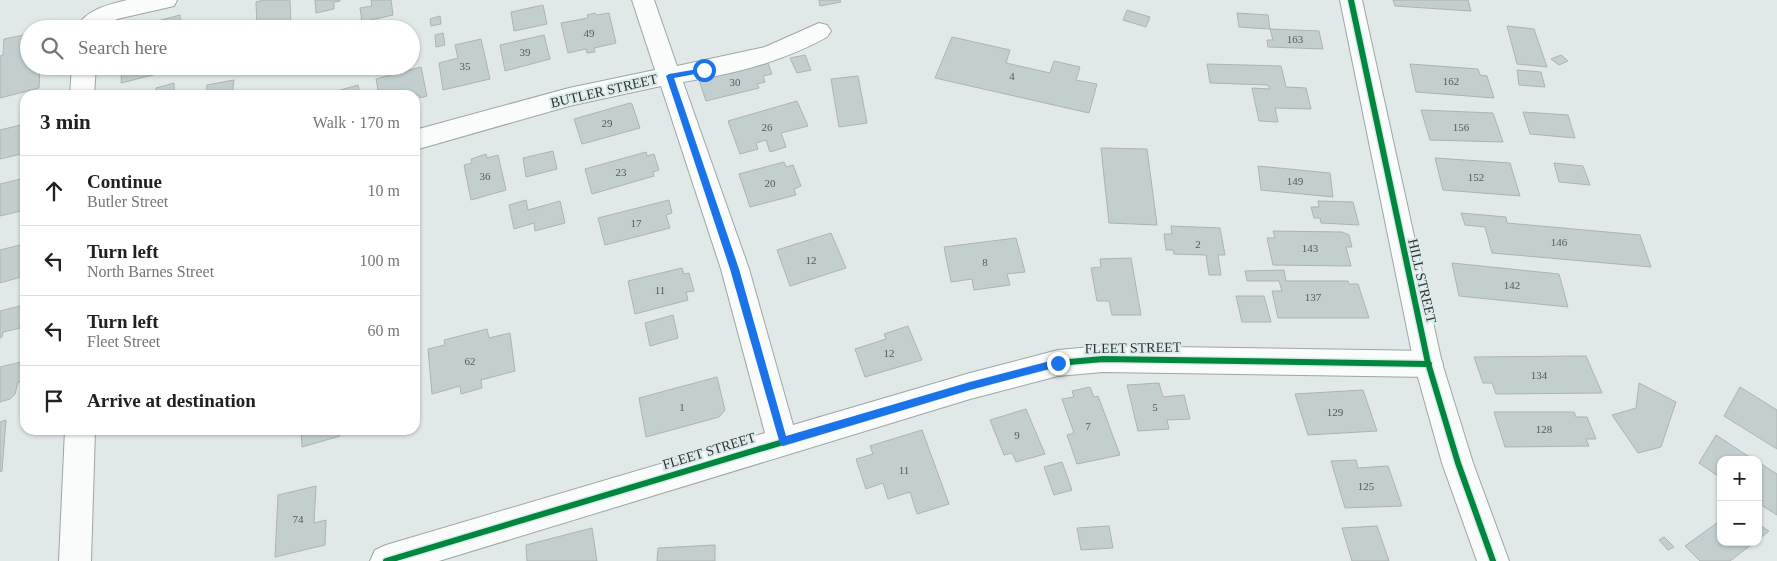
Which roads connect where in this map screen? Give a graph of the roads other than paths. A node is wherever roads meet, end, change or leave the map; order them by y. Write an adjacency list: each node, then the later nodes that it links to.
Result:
1 (166, 0): 4 (street)
2 (643, 0): 7 (street)
3 (1351, 0): 10 (street, HILL STREET)
4 (96, 20)
5 (819, 32): 7 (street, BUTLER STREET)
6 (83, 75): 8 (street)
7 (669, 76): 9 (street, BUTLER STREET); 12 (street)
8 (82, 90)
9 (420, 139)
10 (1429, 364): 12 (street, FLEET STREET); 15 (street, HILL STREET)
11 (80, 435): 13 (street)
12 (783, 442): 14 (street, FLEET STREET)
13 (75, 561)
14 (386, 561)
15 (1493, 561)

